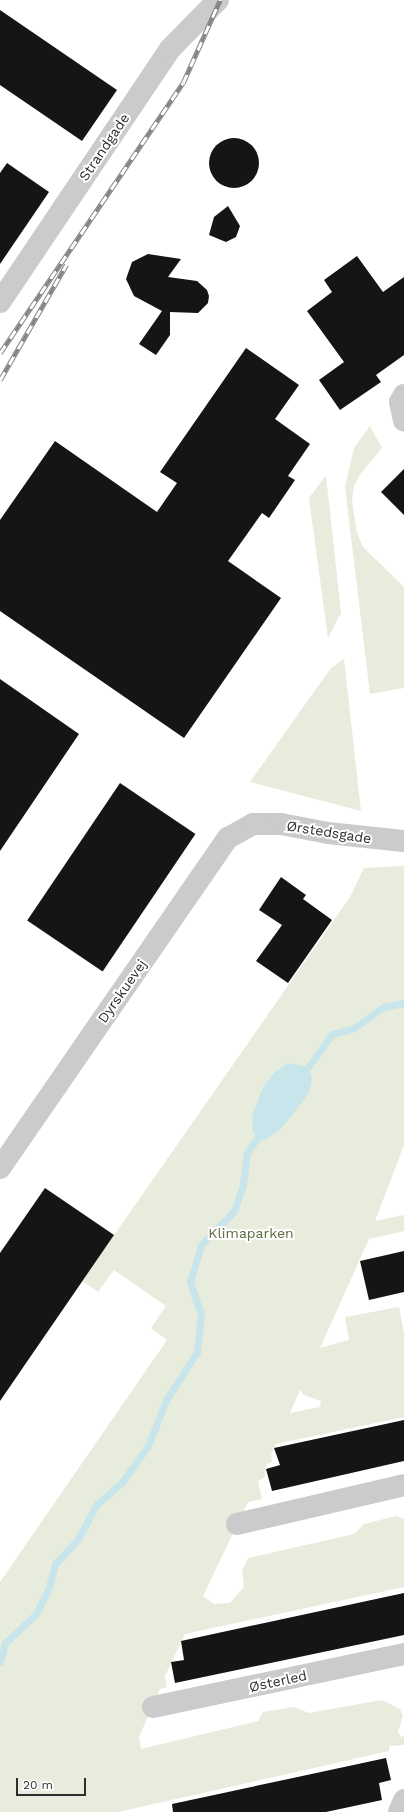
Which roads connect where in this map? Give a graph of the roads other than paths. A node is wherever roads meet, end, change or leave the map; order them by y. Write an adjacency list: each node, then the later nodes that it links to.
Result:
1 (218, 0): 2 (street, Strandgade)
2 (0, 302)
3 (253, 824): 4 (street, Ørstedsgade); 5 (street, Dyrskuevej)
4 (404, 841)
5 (0, 1168)
6 (404, 1485): 7 (street)
7 (237, 1524)
8 (404, 1654): 9 (street, Østerled)
9 (153, 1707)
10 (404, 1800): 11 (street)
11 (399, 1812)

